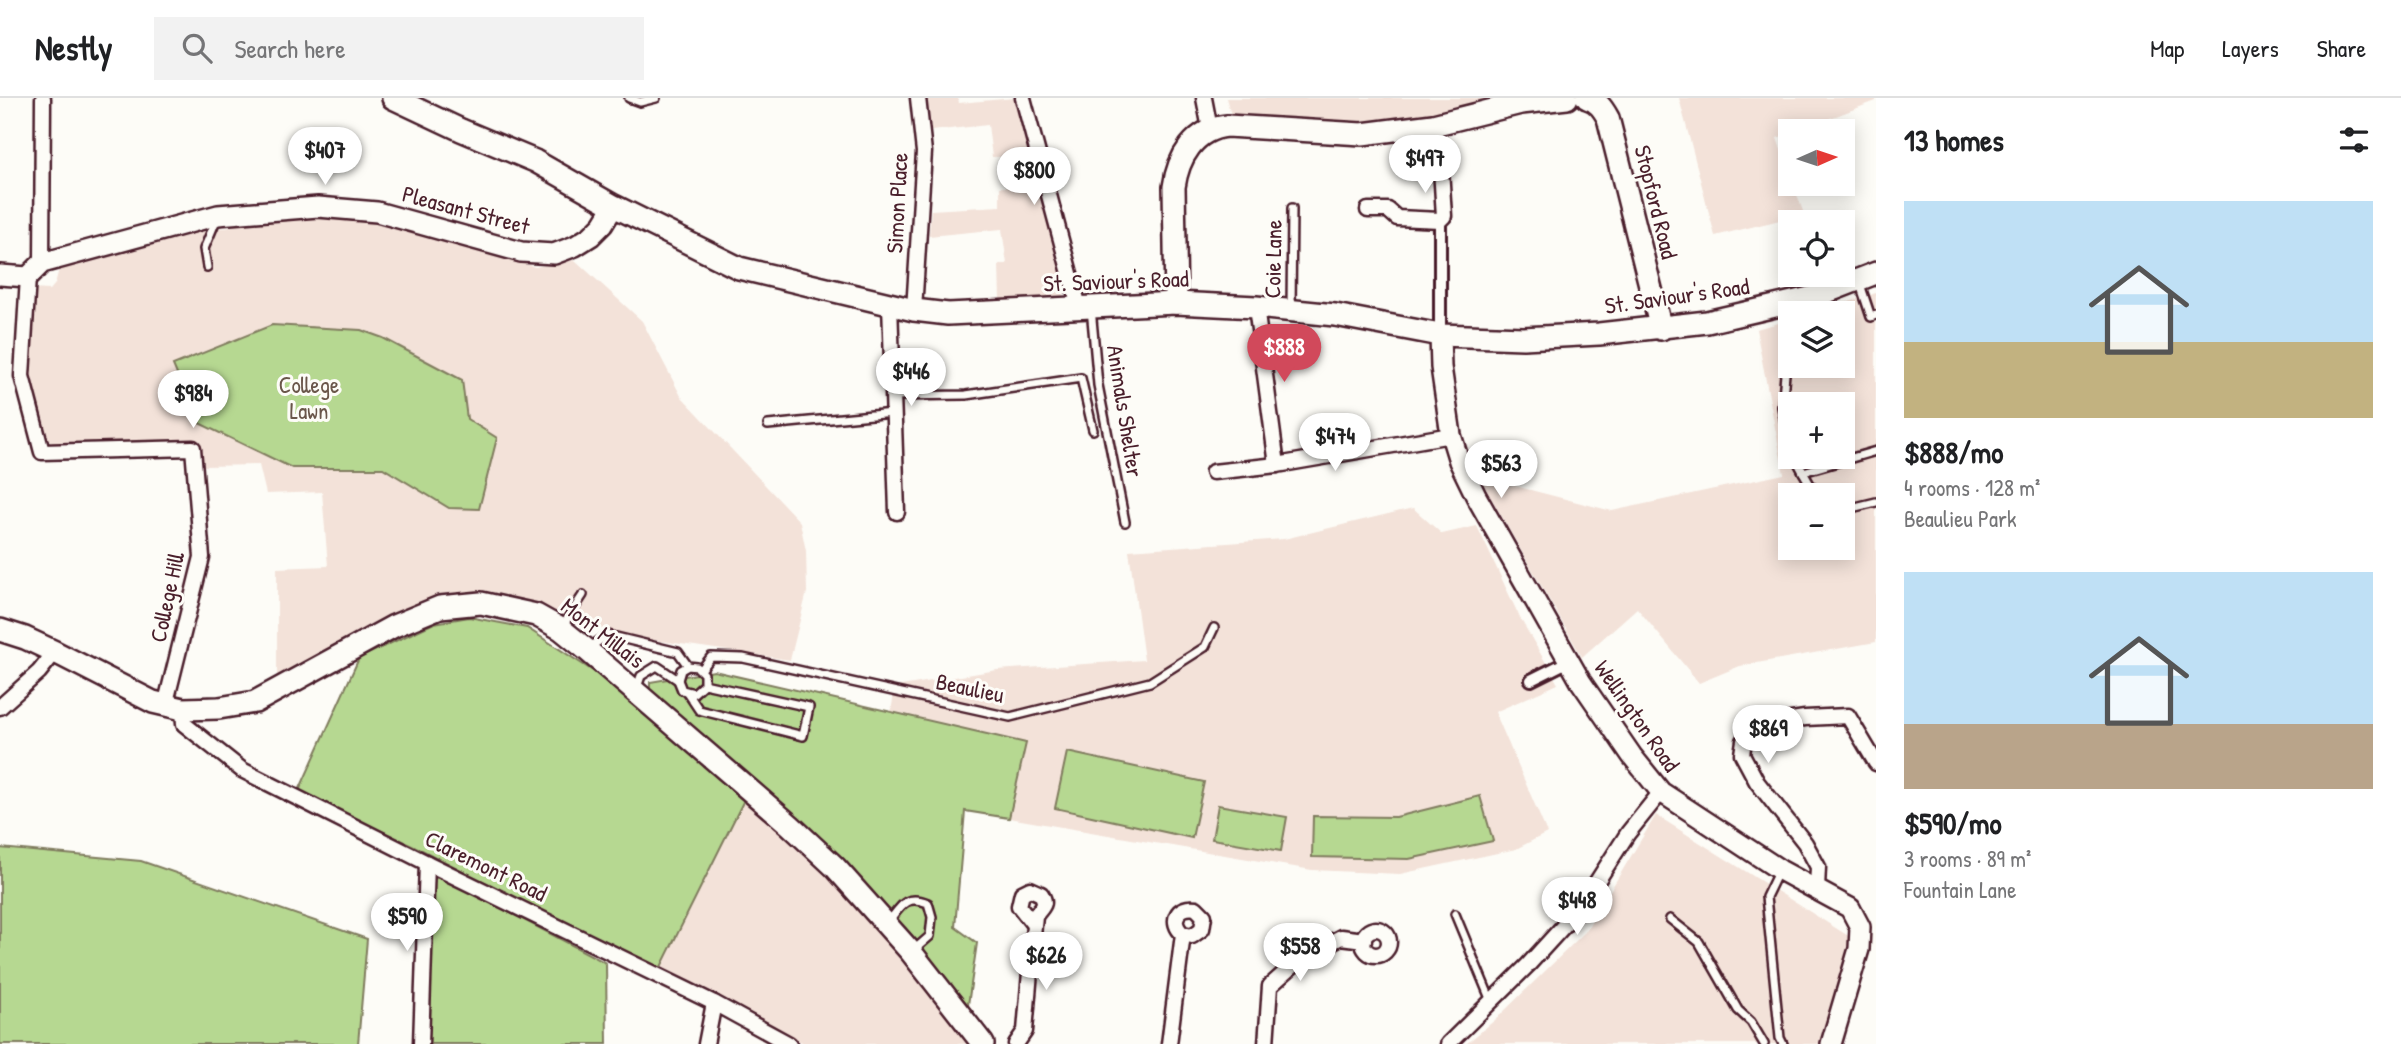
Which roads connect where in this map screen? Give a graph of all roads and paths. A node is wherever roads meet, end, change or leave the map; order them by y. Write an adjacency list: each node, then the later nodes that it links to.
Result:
1 (43, 98): 18 (street)
2 (393, 98): 12 (main road, St. Saviour's Road)
3 (629, 98): 4 (lane)
4 (656, 98)
5 (918, 98): 27 (street, Simon Place)
6 (1023, 98): 25 (street)
7 (1204, 98): 11 (street)
8 (1567, 98): 10 (main road)
9 (1587, 98): 30 (main road, Stopford Road)
10 (1433, 125): 11 (main road); 16 (street)
11 (1210, 129): 22 (main road)
12 (614, 206): 15 (main road, Pleasant Street); 23 (main road, St. Saviour's Road)
13 (1292, 208): 28 (lane, Coie Lane)
14 (1368, 209): 16 (street)
15 (218, 215): 17 (lane); 18 (main road, Pleasant Street)
16 (1440, 220): 31 (street)
17 (207, 267)
18 (35, 270): 19 (main road, Pleasant Street); 62 (street, College Hill)
19 (0, 275)
20 (1867, 277): 21 (main road, St. Saviour's Road); 29 (lane)
21 (1797, 301)
22 (1176, 303): 25 (main road, St. Saviour's Road); 26 (main road, St. Saviour's Road)
23 (890, 304): 27 (main road, St. Saviour's Road); 32 (street)
24 (1778, 306): 30 (main road, St. Saviour's Road)
25 (1085, 307): 27 (main road, St. Saviour's Road); 46 (lane, Animals Shelter)
26 (1256, 307): 28 (main road, St. Saviour's Road); 38 (street)
27 (914, 310)
28 (1291, 310): 31 (main road, St. Saviour's Road)
29 (1876, 315)
30 (1661, 328): 31 (main road, St. Saviour's Road)
31 (1440, 335): 36 (main road, Wellington Road)
32 (893, 396): 33 (street); 35 (lane)
33 (894, 413): 34 (lane); 45 (street)
34 (768, 425)
35 (1093, 430)
36 (1451, 435): 38 (street); 53 (main road, Wellington Road)
37 (1876, 451): 41 (lane)
38 (1277, 466): 40 (street)
39 (1801, 469): 41 (lane)
40 (1213, 472)
41 (1803, 472): 42 (lane)
42 (1809, 483)
43 (1876, 502): 44 (lane)
44 (1855, 507)
45 (897, 512)
46 (1125, 522)
47 (583, 595): 49 (lane)
48 (1214, 628): 55 (lane, Beaulieu)
49 (561, 629): 51 (main road, Mont Millais); 62 (main road, Mont Millais)
50 (0, 630): 52 (main road, Mont Millais)
51 (587, 650): 54 (lane); 59 (main road, Mont Millais)
52 (55, 652): 61 (street); 62 (main road, Mont Millais)
53 (1569, 661): 57 (street); 64 (main road, Wellington Road)
54 (688, 666): 55 (lane); 56 (lane)
55 (701, 670): 58 (lane)
56 (678, 680): 59 (lane); 60 (lane)
57 (1531, 680)
58 (704, 684): 60 (lane); 60 (lane)
59 (635, 692): 70 (main road, Mont Millais)
60 (687, 692)
61 (0, 707)
62 (174, 708): 65 (street, Claremont Road)
63 (1876, 763): 67 (street)
64 (1661, 792): 66 (main road, Wellington Road); 75 (street)
65 (427, 863): 76 (street, Claremont Road); 77 (street)
66 (1780, 870): 67 (main road, Wellington Road); 86 (lane)
67 (1817, 888): 87 (main road, Wellington Road)
68 (1455, 914): 75 (lane)
69 (1670, 919): 85 (lane)
70 (887, 924): 74 (main road, Mont Millais); 74 (lane)
71 (1034, 925): 81 (street)
72 (1183, 934): 82 (street)
73 (1364, 940): 83 (street)
74 (911, 952): 80 (main road, Mont Millais)
75 (1491, 1002): 84 (street)
76 (713, 1003): 78 (street); 79 (street, Claremont Road)
77 (421, 1044)
78 (706, 1044)
79 (789, 1044)
80 (983, 1044)
81 (1016, 1044)
82 (1169, 1044)
83 (1266, 1044)
84 (1448, 1044)
85 (1764, 1044)
86 (1783, 1044)
87 (1831, 1044)

